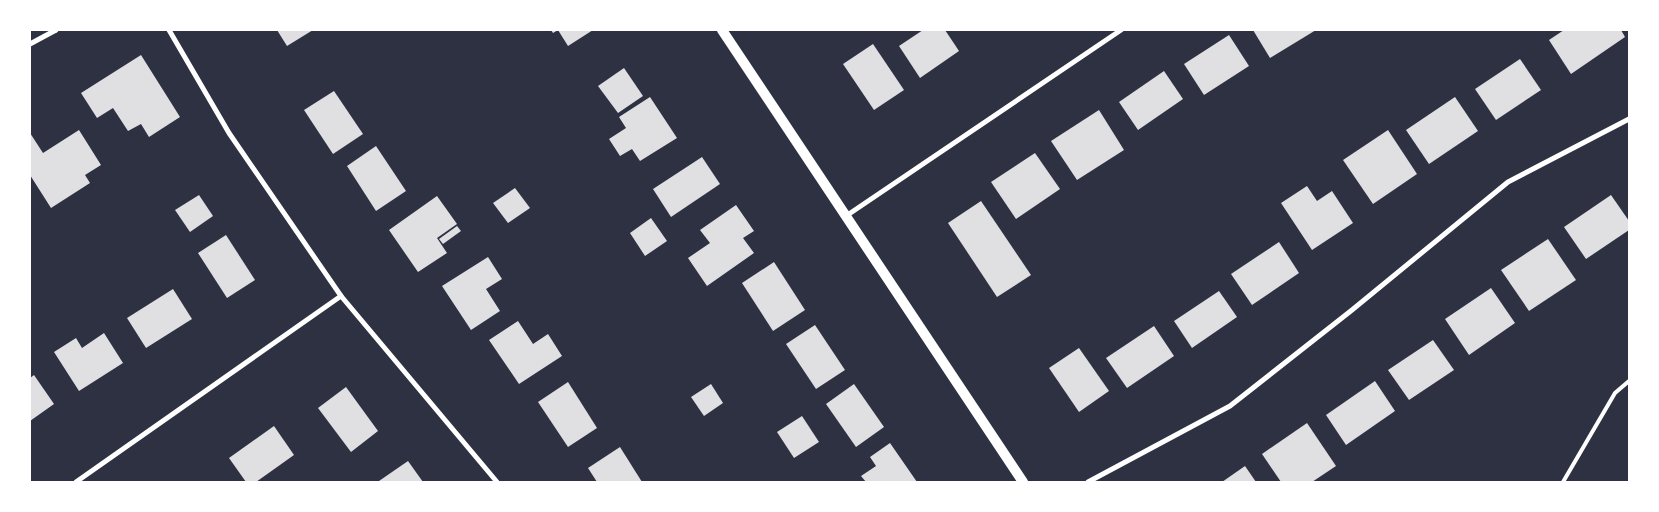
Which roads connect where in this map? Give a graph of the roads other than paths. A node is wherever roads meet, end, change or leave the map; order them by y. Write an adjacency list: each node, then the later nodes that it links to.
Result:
1 (56, 30): 5 (street)
2 (169, 30): 8 (street)
3 (722, 30): 7 (main road)
4 (1120, 30): 7 (street)
5 (30, 44)
6 (1629, 119): 13 (street)
7 (846, 216): 12 (main road)
8 (341, 296): 10 (street); 11 (street)
9 (1629, 381): 14 (lane)
10 (76, 482)
11 (497, 482)
12 (1023, 482)
13 (1088, 482)
14 (1563, 482)

